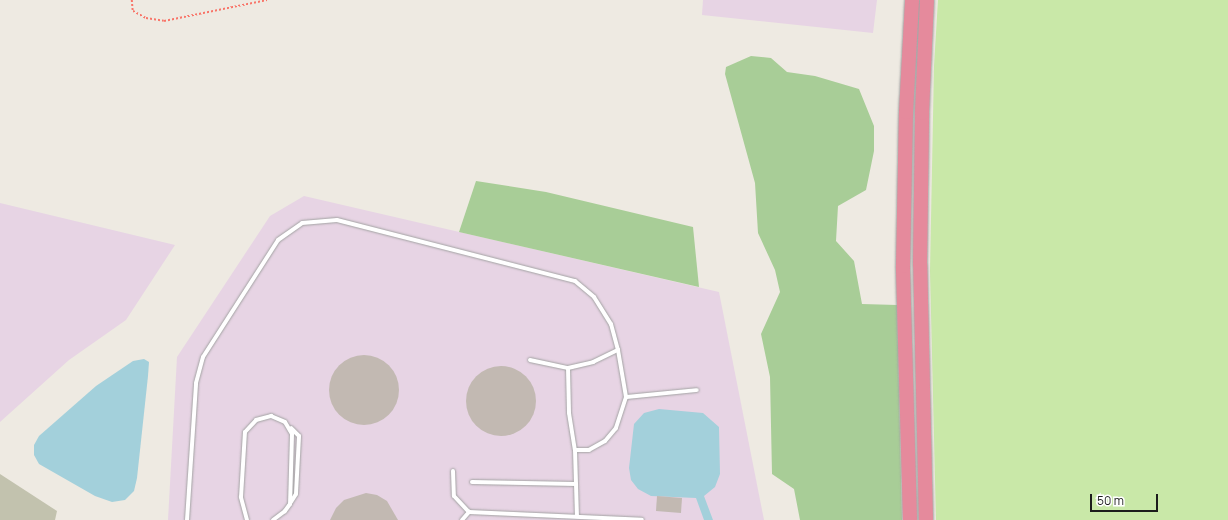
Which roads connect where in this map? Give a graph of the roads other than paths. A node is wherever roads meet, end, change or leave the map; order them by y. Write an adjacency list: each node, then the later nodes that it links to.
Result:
1 (912, 0): 19 (highway)
2 (927, 0): 20 (highway)
3 (618, 350): 5 (lane); 7 (lane); 14 (lane)
4 (530, 360): 5 (lane)
5 (568, 368): 8 (lane)
6 (697, 390): 7 (lane)
7 (626, 396): 8 (lane)
8 (575, 450): 11 (lane)
9 (453, 471): 12 (lane)
10 (472, 482): 11 (lane)
11 (576, 484): 13 (lane)
12 (468, 512): 13 (lane); 17 (lane)
13 (576, 516): 18 (lane)
14 (187, 520)
15 (247, 520): 16 (lane)
16 (273, 520)
17 (462, 520)
18 (642, 520)
19 (910, 520)
20 (926, 520)

